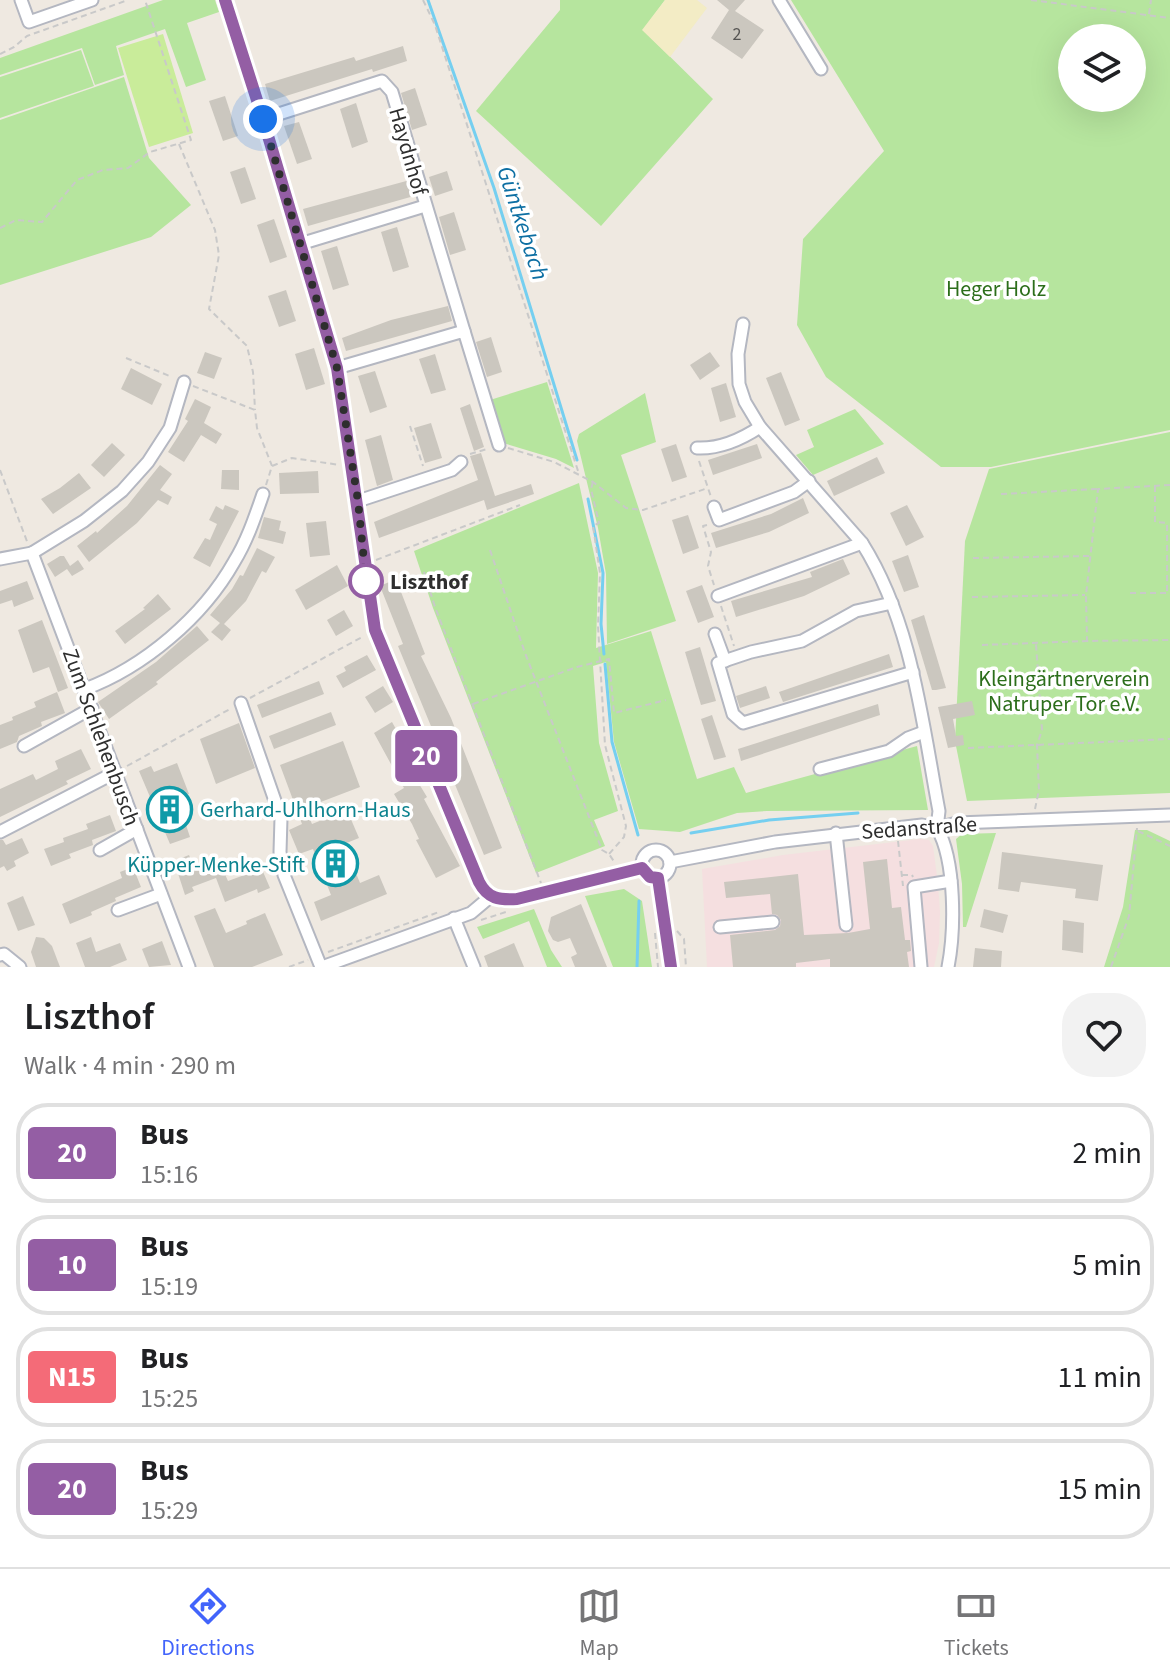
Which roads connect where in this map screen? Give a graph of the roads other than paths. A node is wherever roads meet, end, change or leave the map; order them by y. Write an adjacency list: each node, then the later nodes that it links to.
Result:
1 (21, 0): 2 (street)
2 (92, 0)
3 (224, 0): 6 (street)
4 (779, 0): 5 (street)
5 (821, 69)
6 (263, 119): 7 (street, Haydnhof); 8 (street)
7 (425, 206): 8 (street); 10 (street)
8 (300, 244): 11 (street)
9 (743, 324): 13 (street)
10 (464, 331): 11 (street); 14 (street)
11 (337, 368): 19 (street)
12 (184, 382): 22 (street)
13 (760, 427): 15 (street); 17 (street)
14 (499, 445)
15 (697, 448)
16 (461, 462): 19 (street)
17 (809, 481): 20 (street); 21 (street)
18 (263, 494): 29 (street)
19 (358, 501): 47 (street)
20 (714, 507)
21 (862, 543): 24 (street); 25 (street)
22 (32, 553): 23 (street); 29 (street, Zum Schlehenbusch)
23 (0, 559)
24 (718, 596)
25 (892, 603): 27 (street); 28 (street)
26 (715, 634): 27 (street)
27 (725, 661): 28 (street)
28 (913, 672): 32 (street)
29 (85, 689): 31 (street, Zum Schlehenbusch)
30 (241, 703): 54 (street)
31 (92, 708): 33 (street); 35 (street, Zum Schlehenbusch)
32 (924, 732): 34 (street); 37 (street)
33 (24, 746)
34 (820, 769)
35 (116, 772): 38 (street, Zum Schlehenbusch); 39 (street)
36 (1170, 815): 37 (street, Sedanstraße)
37 (937, 828): 40 (street, Sedanstraße); 45 (street)
38 (137, 829): 41 (street); 46 (street, Zum Schlehenbusch)
39 (0, 832)
40 (836, 833): 42 (street, Sedanstraße); 51 (street)
41 (100, 850)
42 (670, 862): 43 (street, Sedanstraße); 44 (street)
43 (642, 868): 44 (street); 47 (street, Sedanstraße)
44 (658, 878): 58 (street)
45 (951, 881): 59 (street); 60 (street)
46 (161, 894): 48 (street); 56 (street, Zum Schlehenbusch)
47 (490, 897): 49 (street, Sedanstraße)
48 (118, 910)
49 (454, 918): 54 (street, Sedanstraße); 57 (street)
50 (773, 922): 52 (street)
51 (846, 925)
52 (720, 927)
53 (0, 955): 55 (street)
54 (320, 963)
55 (20, 967)
56 (189, 967)
57 (474, 967)
58 (671, 967)
59 (921, 967)
60 (948, 967)

